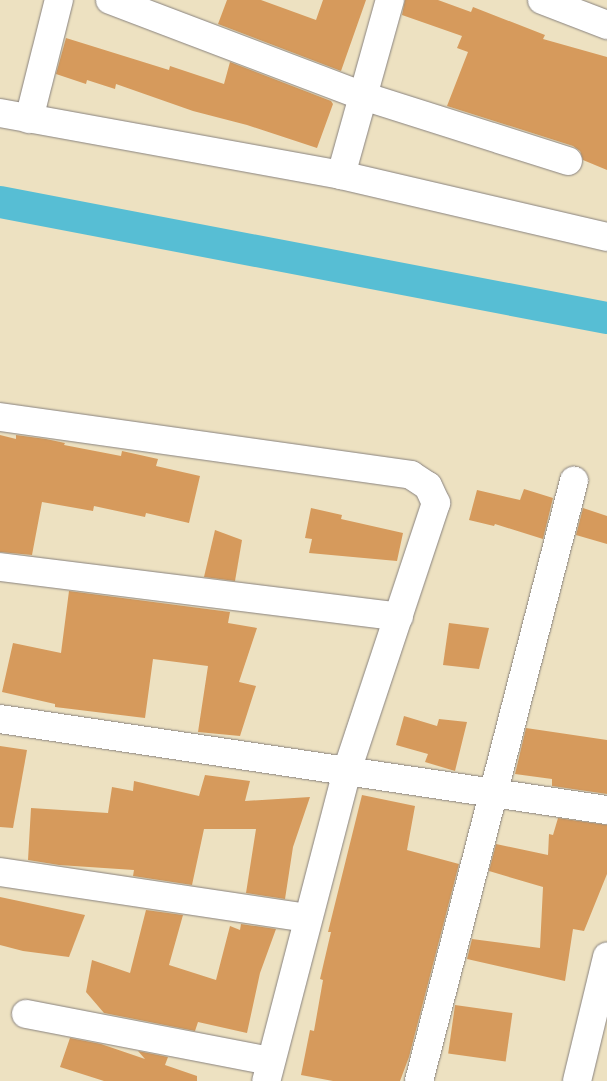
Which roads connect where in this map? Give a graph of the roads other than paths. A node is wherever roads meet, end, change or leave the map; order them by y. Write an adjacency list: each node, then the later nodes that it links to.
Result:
1 (59, 0): 8 (street)
2 (110, 0): 6 (street)
3 (390, 0): 6 (street)
4 (542, 0): 5 (street)
5 (607, 25)
6 (364, 96): 9 (street); 10 (street)
7 (0, 114): 8 (street)
8 (29, 119): 10 (street)
9 (568, 162)
10 (341, 175): 11 (street)
11 (607, 237)
12 (0, 417): 15 (street)
13 (574, 481): 18 (street)
14 (0, 567): 15 (street)
15 (399, 617): 17 (street)
16 (0, 719): 17 (street)
17 (347, 771): 18 (street); 21 (street)
18 (494, 792): 19 (street); 25 (street)
19 (607, 810)
20 (0, 872): 21 (street)
21 (308, 918): 24 (street)
22 (607, 957): 26 (street)
23 (26, 1014): 24 (street)
24 (269, 1071)
25 (419, 1081)
26 (577, 1081)

